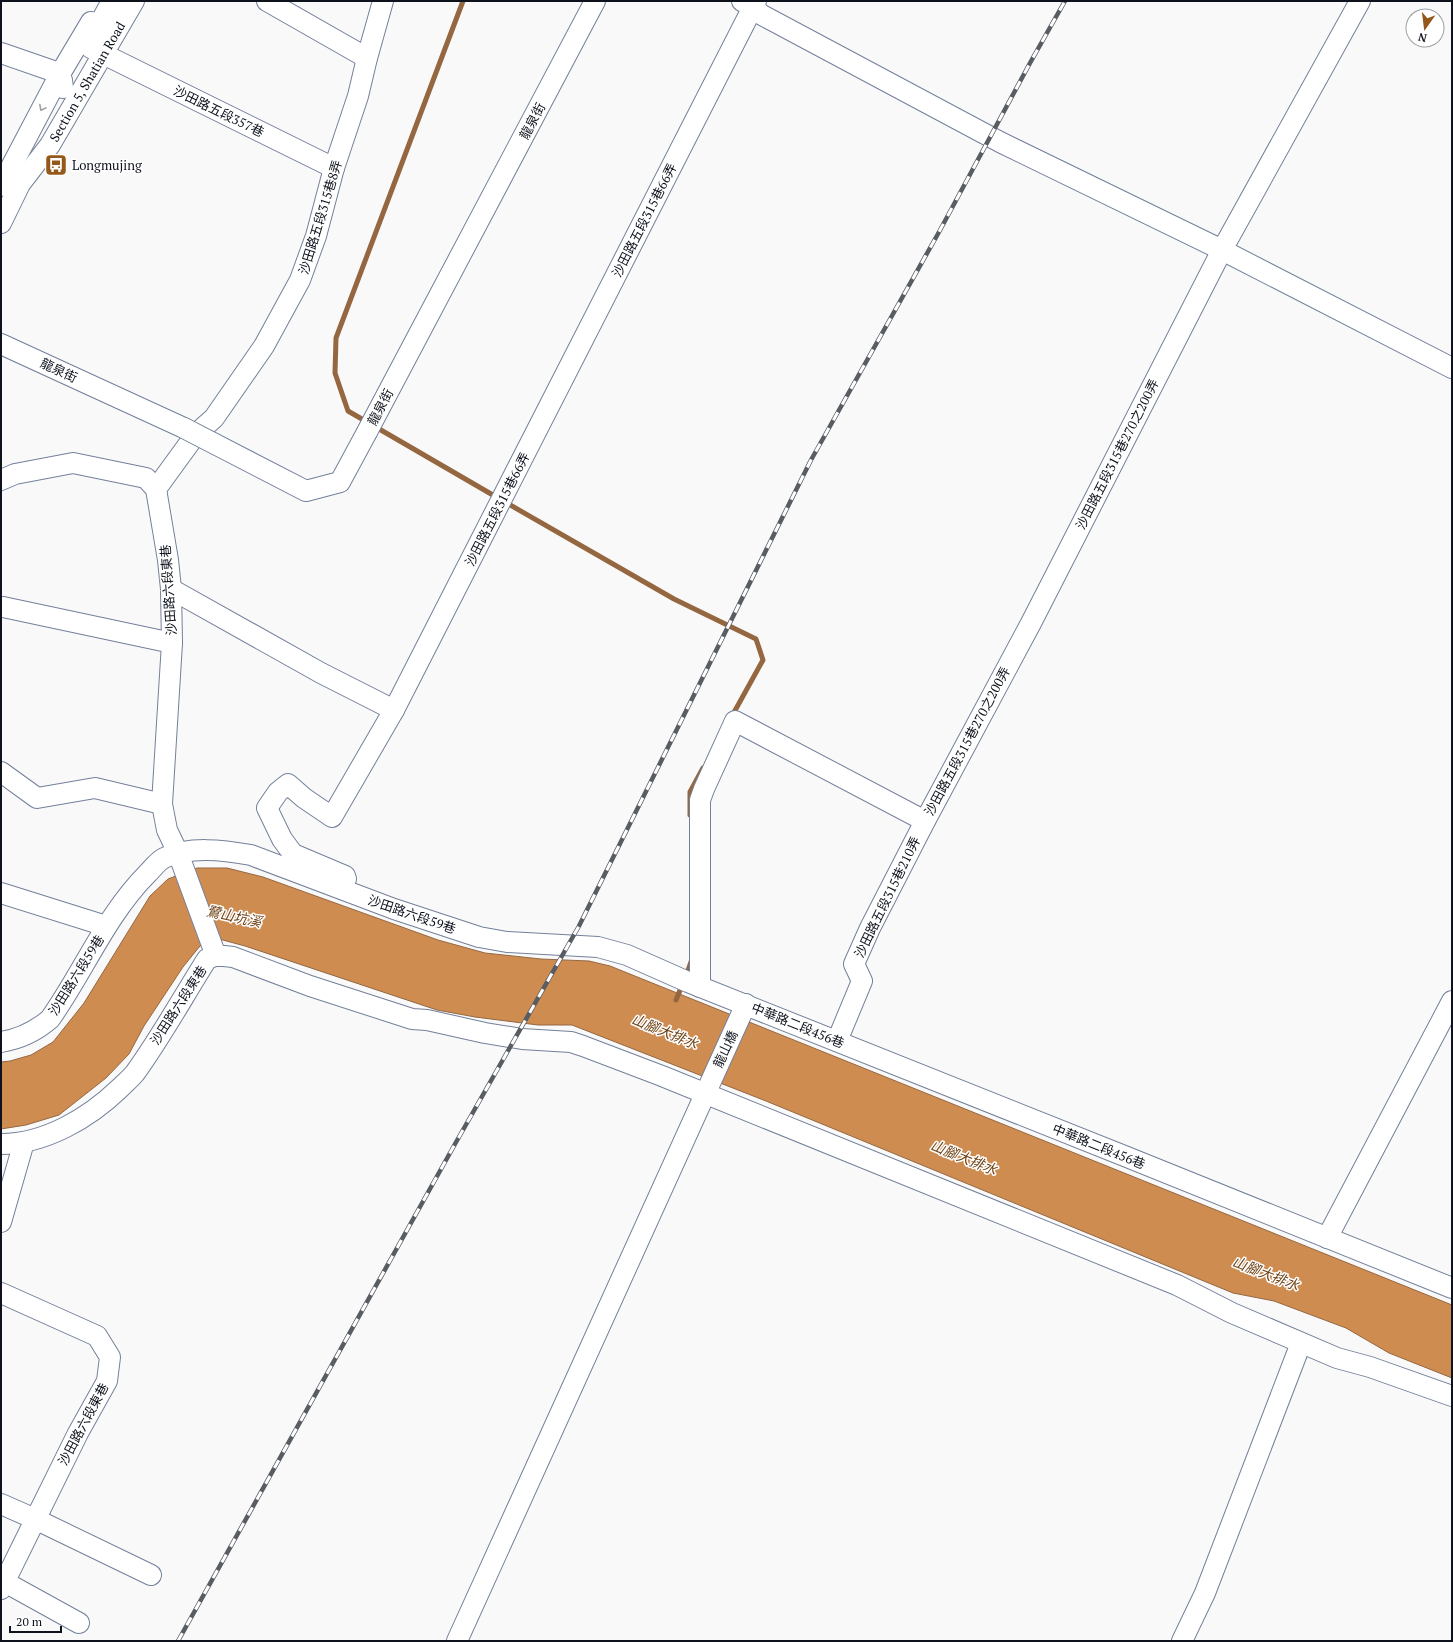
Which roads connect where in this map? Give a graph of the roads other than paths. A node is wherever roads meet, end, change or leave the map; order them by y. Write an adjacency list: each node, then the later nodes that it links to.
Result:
1 (102, 1): 12 (street, Section 5, Shatian Road)
2 (112, 1): 9 (street, 沙田路五段357巷)
3 (134, 1): 9 (street, Section 5, Shatian Road)
4 (267, 1): 11 (street)
5 (383, 1): 11 (street, 沙田路五段315巷8弄)
6 (595, 1): 17 (street, 龍泉街, bridge)
7 (1360, 1): 16 (street, 沙田路五段315巷270之200弄)
8 (750, 3): 16 (street); 24 (street, 沙田路五段315巷66弄)
9 (104, 53): 13 (street, 沙田路五段357巷); 14 (street, Section 5, Shatian Road)
10 (2, 55): 12 (street)
11 (367, 58): 13 (street, 沙田路五段315巷8弄)
12 (52, 72): 14 (street)
13 (334, 168): 20 (street, 沙田路五段315巷8弄)
14 (11, 185): 15 (street, Section 5, Shatian Road)
15 (1, 223)
16 (1222, 250): 18 (street); 27 (street, 沙田路五段315巷270之200弄)
17 (1, 344)
18 (1452, 368)
19 (1, 480): 20 (street)
20 (156, 489): 21 (street, 沙田路六段東巷)
21 (171, 589): 23 (street, 沙田路六段東巷); 24 (street)
22 (3, 607): 23 (street)
23 (172, 643): 26 (street, 沙田路六段東巷)
24 (394, 710): 29 (street, 沙田路五段315巷66弄)
25 (1, 772): 26 (street)
26 (162, 804): 28 (street, 沙田路六段東巷)
27 (925, 821): 33 (street, 沙田路五段315巷270之200弄); 36 (street, 沙田路五段315巷210弄)
28 (178, 853): 29 (street, 沙田路六段59巷); 31 (street, 沙田路六段59巷); 32 (street, 沙田路六段東巷)
29 (349, 892): 33 (street, 沙田路六段59巷)
30 (1, 893): 31 (street, 沙田路六段59巷)
31 (106, 926): 37 (street, 沙田路六段59巷)
32 (216, 956): 38 (street, 沙田路六段東巷); 39 (street, 沙田路六段東巷)
33 (700, 987): 35 (street, 沙田路六段59巷)
34 (1452, 1001): 42 (street)
35 (746, 1004): 36 (street, 中華路二段456巷); 38 (street, 龍山橋)
36 (837, 1041): 42 (street, 中華路二段456巷)
37 (1, 1042)
38 (704, 1094): 45 (street, 沙田路六段東巷); 52 (street, 龍山橋)
39 (24, 1142): 40 (street, 沙田路六段東巷); 41 (street)
40 (1, 1144)
41 (1, 1222)
42 (1327, 1238): 43 (street, 中華路二段456巷)
43 (1452, 1288)
44 (1, 1293): 48 (street, 沙田路六段東巷)
45 (1301, 1343): 46 (street, 沙田路六段東巷); 53 (street)
46 (1452, 1396)
47 (1, 1504): 48 (street)
48 (35, 1519): 49 (street); 50 (street, 沙田路六段東巷)
49 (151, 1575)
50 (2, 1583): 51 (street, 沙田路六段東巷)
51 (79, 1623)
52 (457, 1641)
53 (1182, 1641)

